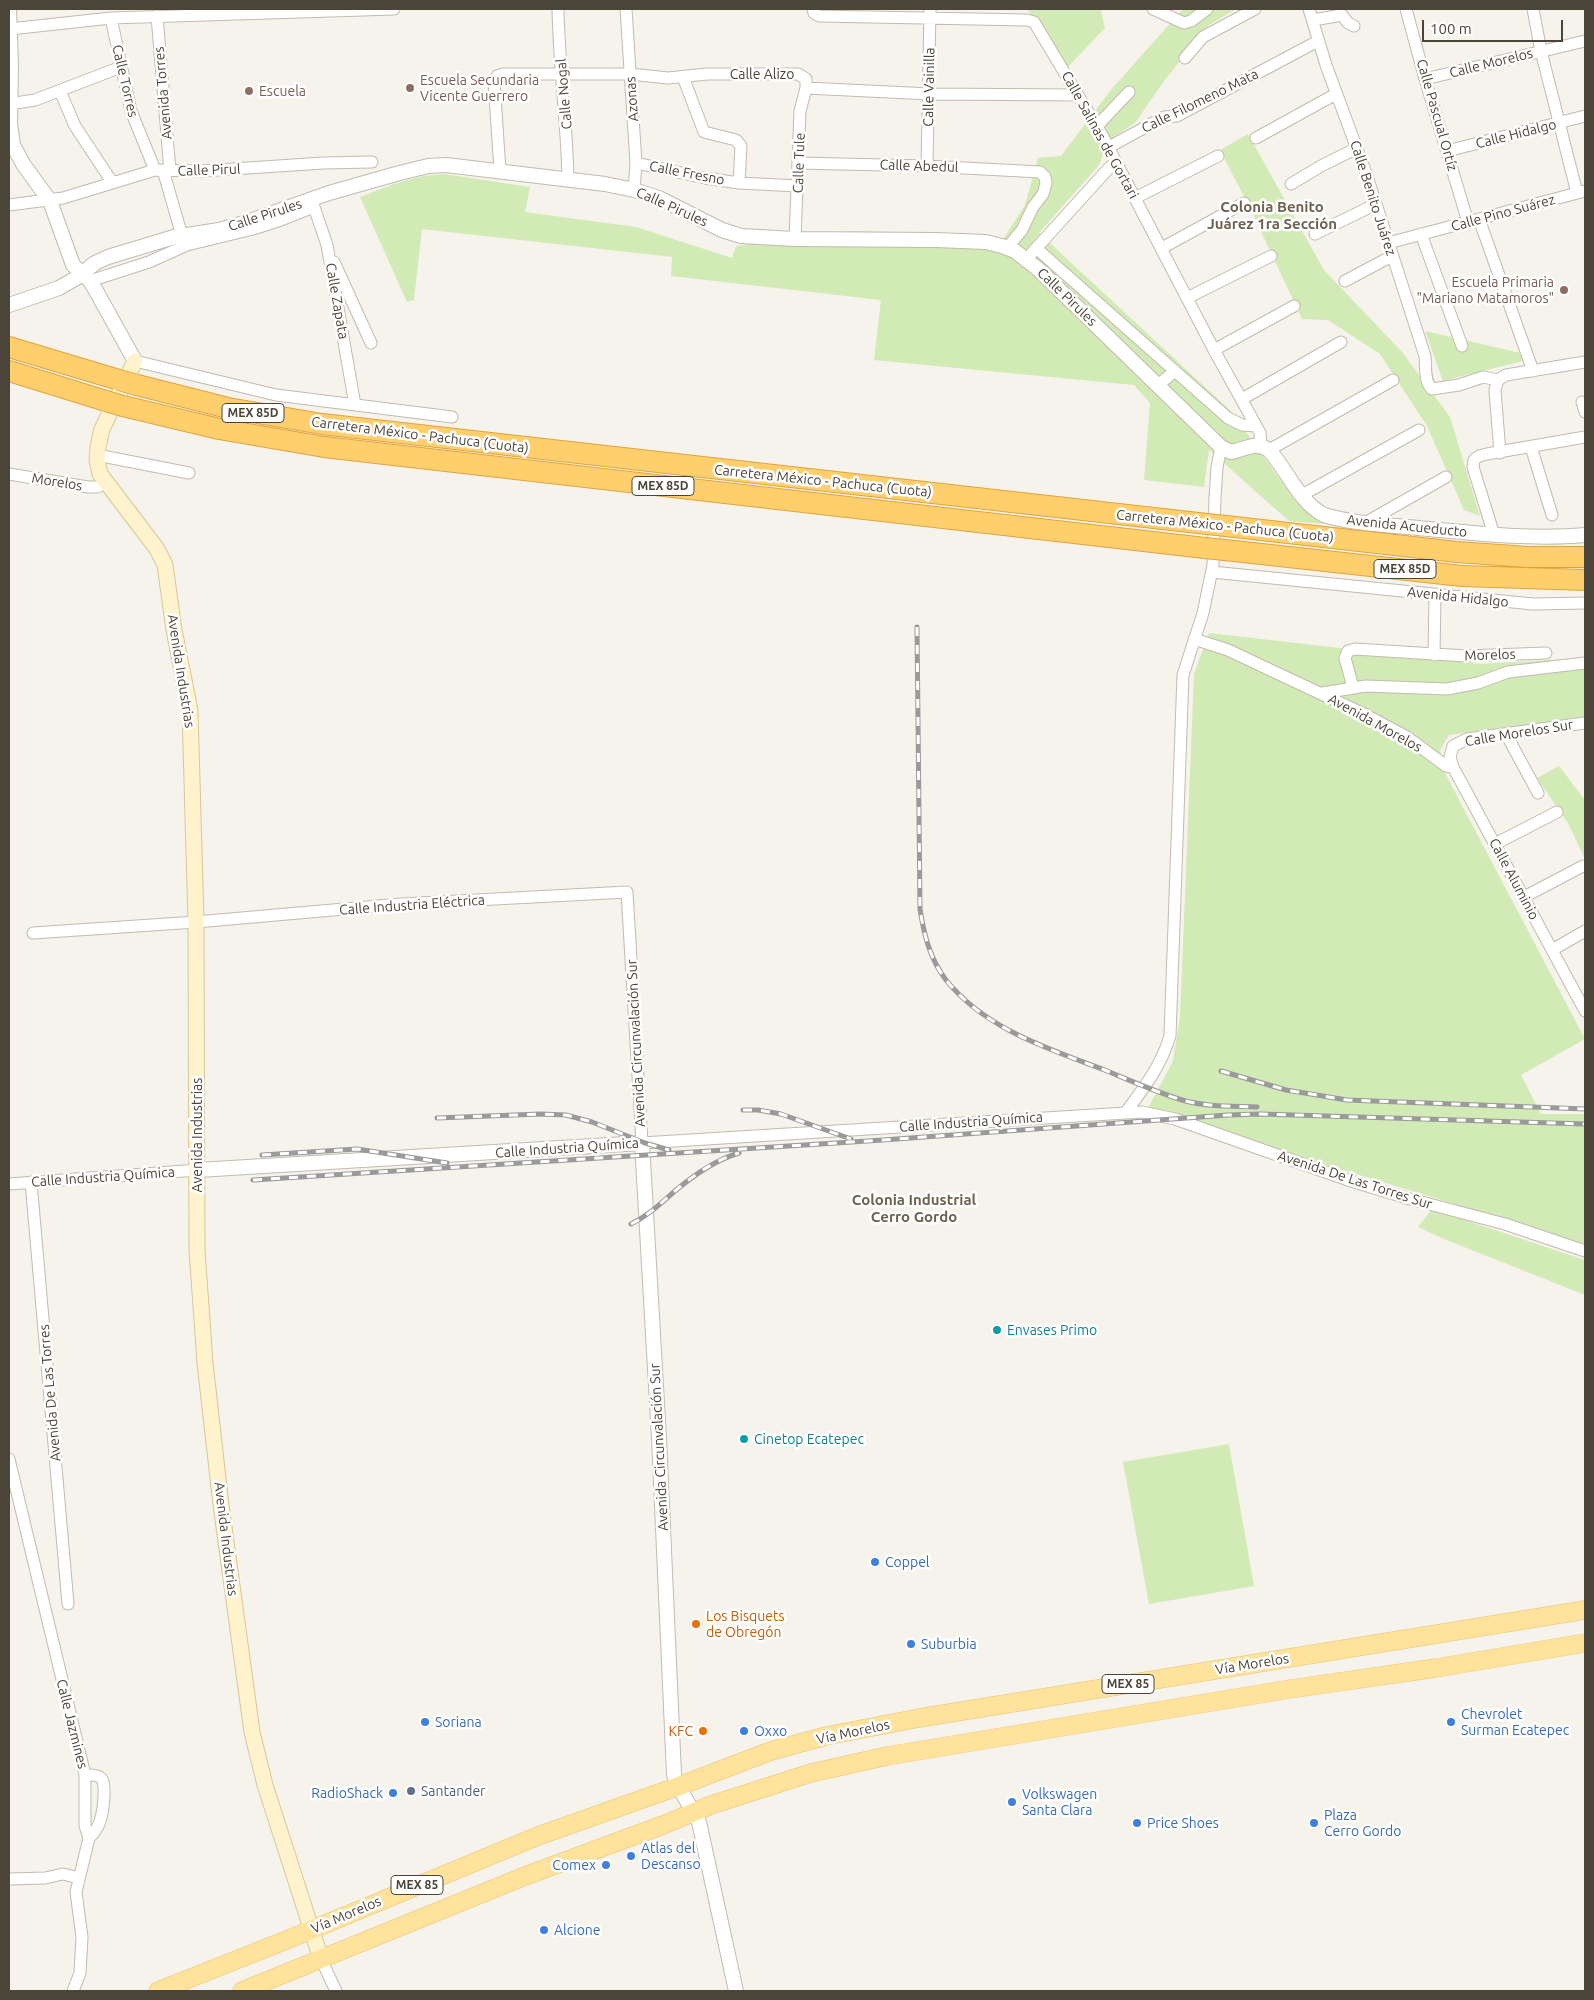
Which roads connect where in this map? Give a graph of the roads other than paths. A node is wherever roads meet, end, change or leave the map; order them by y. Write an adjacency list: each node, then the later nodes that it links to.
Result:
1 (9, 9): 22 (street)
2 (82, 9): 20 (street)
3 (373, 9): 4 (street); 12 (street)
4 (394, 9)
5 (558, 9): 29 (street, Calle Nogal)
6 (626, 9): 30 (street, Azonas)
7 (1153, 9): 8 (street)
8 (1207, 9)
9 (1255, 9): 26 (street)
10 (1406, 9): 32 (street, Calle Pascual Ortíz)
11 (1533, 9): 25 (street)
12 (284, 11): 14 (street)
13 (814, 11): 16 (street, Calle Salinas de Gortari)
14 (200, 12): 18 (street)
15 (136, 13): 18 (street); 19 (street)
16 (930, 13): 36 (street, Calle Vainilla); 38 (street, Calle Salinas de Gortari)
17 (1311, 14): 21 (street); 24 (street, Calle Benito Juárez)
18 (157, 16): 53 (street, Avenida Torres)
19 (111, 18): 20 (street); 28 (street, Calle Torres)
20 (83, 21): 22 (street)
21 (1354, 26)
22 (10, 29): 27 (street)
23 (1585, 41): 25 (street, Calle Morelos)
24 (1318, 42): 37 (street, Calle Benito Juárez); 44 (street, Calle Filomeno Mata)
25 (1541, 51): 32 (street, Calle Morelos); 41 (street)
26 (1185, 58)
27 (10, 64): 39 (street)
28 (120, 67): 34 (street); 53 (street, Calle Torres)
29 (562, 74): 30 (street, Calle Alizo); 54 (street, Calle Alizo); 55 (street, Calle Nogal)
30 (630, 74): 31 (street, Calle Alizo); 51 (street, Azonas)
31 (683, 77): 33 (street, Calle Alizo); 57 (street, Calle Fresno)
32 (1425, 79): 46 (street, Calle Pascual Ortíz)
33 (806, 88): 36 (street, Calle Alizo); 50 (street, Calle Tule)
34 (60, 91): 39 (street); 56 (street)
35 (1129, 92): 42 (street)
36 (930, 94): 38 (street, Calle Alizo); 52 (street, Calle Vainilla)
37 (1336, 94): 43 (street); 45 (street, Calle Benito Juárez)
38 (1077, 95): 42 (street, Calle Salinas de Gortari)
39 (9, 104): 63 (street)
40 (1585, 116): 41 (street, Calle Hidalgo)
41 (1559, 123): 46 (street, Calle Hidalgo); 61 (street)
42 (1097, 126): 44 (street, Calle Salinas de Gortari)
43 (1256, 138)
44 (1109, 147): 49 (street, Calle Salinas de Gortari)
45 (1357, 148): 58 (street); 66 (street, Calle Benito Juárez)
46 (1447, 151): 68 (street, Calle Pascual Ortíz)
47 (1218, 156): 62 (street)
48 (372, 162): 53 (street, Calle Pirul)
49 (1116, 162): 62 (street, Calle Salinas de Gortari); 76 (street)
50 (799, 163): 52 (street, Calle Abedul); 59 (street, Calle Tule)
51 (636, 164): 57 (street, Calle Fresno); 60 (street, Azonas)
52 (927, 166): 75 (street, Calle Abedul)
53 (163, 170): 56 (street, Calle Pirul); 71 (street, Calle Torres)
54 (500, 171): 55 (street, Calle Pirules); 64 (street, Calle Pirules)
55 (568, 180): 60 (street, Calle Pirules)
56 (112, 182): 63 (street, Calle Pirul)
57 (739, 183): 59 (street, Calle Fresno)
58 (1291, 184)
59 (798, 186): 72 (street, Calle Tule)
60 (634, 190): 72 (street, Calle Pirules)
61 (1581, 192): 68 (street, Calle Pino Suárez)
62 (1135, 198): 77 (street, Calle Salinas de Gortari)
63 (50, 201): 67 (street, Calle Pirul); 81 (street)
64 (313, 203): 71 (street, Calle Pirules); 74 (street, Calle Zapata); 81 (street)
65 (1244, 203): 77 (street)
66 (1376, 204): 69 (street); 73 (street, Calle Benito Juárez)
67 (9, 205)
68 (1474, 220): 70 (street, Calle Pino Suárez); 95 (street, Calle Pascual Ortíz)
69 (1315, 234)
70 (1421, 234): 73 (street, Calle Pino Suárez); 88 (street)
71 (182, 236): 81 (street, Calle Pirules)
72 (795, 239): 75 (street, Calle Pirules)
73 (1388, 243): 79 (street, Calle Benito Juárez)
74 (327, 245): 87 (street); 100 (street, Calle Zapata)
75 (1009, 248): 80 (street, Calle Pirules)
76 (1036, 248): 80 (street); 94 (street, Calle Pirules)
77 (1162, 248): 83 (street, Calle Salinas de Gortari)
78 (1270, 256): 83 (street)
79 (1392, 256): 82 (street); 97 (street, Calle Benito Juárez)
80 (1026, 258): 98 (street, Calle Pirules)
81 (86, 277): 84 (street, Calle Pirules); 91 (street)
82 (1345, 281)
83 (1187, 298): 90 (street, Calle Salinas de Gortari)
84 (9, 305)
85 (1294, 306): 90 (street)
86 (1341, 342): 99 (street)
87 (370, 343)
88 (1462, 346)
89 (9, 347): 119 (highway, Carretera México - Pachuca (Cuota) / MEX 85D)
90 (1214, 350): 99 (street, Calle Salinas de Gortari)
91 (136, 361): 100 (street); 109 (main road, Avenida Industrias)
92 (1585, 362): 95 (street)
93 (9, 371): 121 (highway, Carretera México - Pachuca (Cuota) / MEX 85D)
94 (1175, 371): 98 (street); 102 (street, Calle Pirules)
95 (1533, 371): 97 (street)
96 (1393, 380): 107 (street)
97 (1498, 380): 108 (street)
98 (1158, 385): 105 (street, Calle Pirules)
99 (1242, 399): 102 (street, Calle Salinas de Gortari)
100 (355, 405): 101 (street)
101 (452, 417)
102 (1256, 426): 107 (street, Calle Salinas de Gortari)
103 (1419, 430): 114 (street)
104 (1585, 437): 106 (street)
105 (1221, 447): 107 (street); 120 (street)
106 (1531, 447): 108 (street); 115 (street)
107 (1265, 448): 114 (street, Avenida Acueducto)
108 (1500, 453): 117 (street)
109 (98, 455): 110 (street); 113 (main road, Avenida Industrias)
110 (189, 472)
111 (9, 474): 113 (street, Morelos)
112 (1446, 477): 116 (street)
113 (105, 483): 141 (main road, Avenida Industrias)
114 (1302, 496): 116 (street, Avenida Acueducto)
115 (1552, 515)
116 (1365, 523): 117 (street, Avenida Acueducto)
117 (1494, 535): 118 (street, Avenida Acueducto)
118 (1585, 535)
119 (1585, 557)
120 (1212, 572): 122 (street, Avenida Hidalgo); 124 (street)
121 (1585, 580)
122 (1436, 595): 123 (street, Avenida Hidalgo); 127 (street)
123 (1585, 603)
124 (1194, 640): 130 (street, Avenida Morelos); 146 (street)
125 (1348, 652): 127 (street, Morelos); 129 (street, Avenida Morelos)
126 (1546, 653): 127 (street, Morelos)
127 (1434, 655)
128 (1585, 662): 129 (street, Avenida Morelos)
129 (1353, 687): 130 (street, Avenida Morelos)
130 (1322, 693): 134 (street, Avenida Morelos)
131 (1585, 723): 132 (street, Calle Morelos Sur)
132 (1506, 734): 133 (street, Calle Morelos Sur); 135 (street)
133 (1453, 746): 134 (street, Calle Aluminio)
134 (1453, 767): 137 (street, Calle Aluminio)
135 (1538, 793)
136 (1557, 812): 137 (street)
137 (1495, 844): 140 (street, Calle Aluminio)
138 (1583, 866): 140 (street)
139 (627, 892): 141 (street, Calle Industria Eléctrica); 147 (street, Avenida Circunvalación Sur)
140 (1524, 897): 144 (street, Calle Aluminio)
141 (196, 922): 143 (street, Calle Industria Eléctrica); 148 (main road, Avenida Industrias)
142 (1585, 931): 144 (street)
143 (34, 934)
144 (1552, 950): 145 (street, Calle Aluminio)
145 (1584, 1004)
146 (1126, 1112): 147 (street, Calle Industria Química); 151 (street, Avenida De Las Torres Sur)
147 (642, 1143): 148 (street, Calle Industria Química); 157 (street, Avenida Circunvalación Sur)
148 (198, 1170): 149 (street, Calle Industria Química); 162 (main road, Avenida Industrias)
149 (31, 1182): 150 (street, Calle Industria Química); 153 (street, Avenida De Las Torres)
150 (9, 1184)
151 (1585, 1251)
152 (9, 1459): 156 (street, Calle Jazmines)
153 (68, 1604)
154 (1585, 1610): 157 (main road, Vía Morelos / MEX 85)
155 (1585, 1643): 158 (main road, MEX 85)
156 (85, 1775): 159 (street, Calle Jazmines); 159 (street)
157 (679, 1786): 158 (street, Avenida Circunvalación Sur); 162 (main road, Vía Morelos / MEX 85)
158 (694, 1812): 163 (main road, MEX 85); 168 (street, Avenida Circunvalación Sur)
159 (89, 1838): 160 (street, Calle Jazmines)
160 (78, 1878): 161 (street); 164 (street, Calle Jazmines)
161 (9, 1879)
162 (310, 1930): 163 (main road, Avenida Industrias); 165 (main road, Vía Morelos / MEX 85)
163 (320, 1959): 166 (main road, MEX 85); 167 (street)
164 (73, 1991)
165 (158, 1991)
166 (242, 1991)
167 (336, 1991)
168 (736, 1991)

